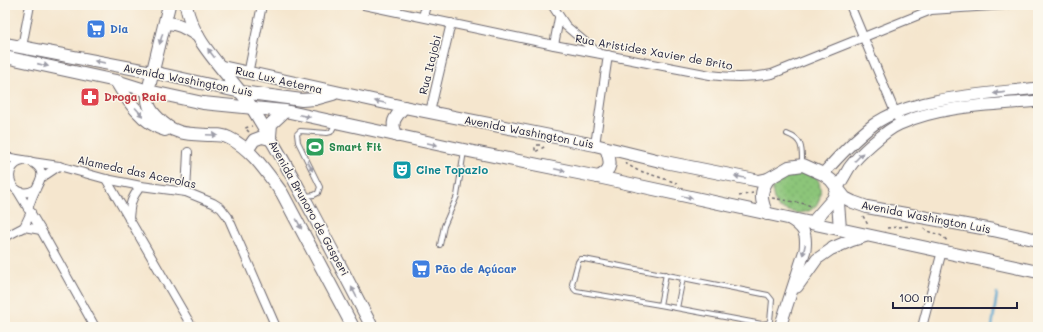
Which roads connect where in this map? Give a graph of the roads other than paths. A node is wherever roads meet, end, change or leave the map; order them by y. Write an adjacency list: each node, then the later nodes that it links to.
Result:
1 (30, 5): 20 (street)
2 (169, 5): 15 (main road)
3 (186, 5): 16 (main road)
4 (262, 5): 25 (street)
5 (364, 5): 12 (street, Rua Aristides Xavier de Brito)
6 (426, 5): 12 (street)
7 (552, 5): 13 (street)
8 (850, 5): 17 (street)
9 (941, 5): 11 (street, Rua Aristides Xavier de Brito)
10 (1006, 5): 11 (street, Rua Aristides Xavier de Brito)
11 (931, 10): 17 (street, Rua Aristides Xavier de Brito)
12 (423, 17): 14 (street, Rua Aristides Xavier de Brito)
13 (559, 18): 19 (street); 21 (street)
14 (451, 23): 19 (street, Rua Aristides Xavier de Brito); 37 (street, Rua Itajobi)
15 (166, 24): 16 (main road); 24 (main road, one-way to 24)
16 (198, 36): 23 (main road, Avenida Brunoro de Gasperi, one-way to 16)
17 (864, 37): 21 (street, Rua Aristides Xavier de Brito); 38 (street)
18 (5, 44): 20 (main road, Avenida Washington Luis)
19 (554, 45): 21 (street, Rua Aristides Xavier de Brito)
20 (22, 47): 24 (main road, Avenida Washington Luis, one-way to 20)
21 (604, 55): 46 (street)
22 (5, 57): 26 (main road, Avenida Washington Luis, one-way to 26)
23 (222, 67): 25 (main road, Rua Lux Aeterna); 30 (main road, Avenida Brunoro de Gasperi)
24 (152, 72): 27 (main road, Avenida Washington Luis); 29 (main road)
25 (248, 74): 31 (main road, Rua Lux Aeterna)
26 (116, 81): 29 (main road, Avenida Washington Luis); 41 (main road, Avenida Brunoro de Gasperi, one-way to 41)
27 (224, 88): 30 (main road, Avenida Washington Luis); 32 (main road)
28 (1038, 88): 38 (main road, one-way to 38)
29 (148, 91): 32 (main road, Avenida Washington Luis); 41 (main road)
30 (241, 92): 31 (main road, Avenida Washington Luis); 35 (main road, Avenida Brunoro de Gasperi)
31 (336, 93): 34 (main road, Avenida Washington Luis, one-way to 31)
32 (166, 95): 35 (main road, Avenida Washington Luis)
33 (1038, 101): 40 (main road)
34 (404, 107): 37 (main road, Avenida Washington Luis); 43 (main road)
35 (253, 109): 36 (main road, Avenida Washington Luis); 44 (main road, Avenida Brunoro de Gasperi)
36 (284, 111): 39 (main road, Avenida Washington Luis, one-way to 39); 44 (main road)
37 (430, 112): 46 (main road, Avenida Washington Luis)
38 (895, 113): 40 (street); 53 (main road)
39 (336, 123): 43 (main road, Avenida Washington Luis); 64 (lane, one-way to 64)
40 (900, 124): 61 (main road, one-way to 40)
41 (174, 131): 48 (main road, Avenida Brunoro de Gasperi, one-way to 48)
42 (787, 134): 51 (lane)
43 (397, 136): 45 (main road, Avenida Washington Luis, one-way to 45)
44 (270, 138): 48 (main road); 64 (main road, Avenida Brunoro de Gasperi)
45 (464, 150): 55 (main road, Avenida Washington Luis, one-way to 55); 76 (lane)
46 (604, 150): 55 (main road); 58 (main road, Avenida Washington Luis, one-way to 46)
47 (188, 152): 63 (street)
48 (250, 153): 88 (main road, Avenida Brunoro de Gasperi, one-way to 88)
49 (5, 157): 50 (street, Alameda das Acerolas)
50 (28, 161): 52 (street, Alameda das Acerolas); 54 (street); 56 (street)
51 (802, 165): 53 (main road, Avenida Washington Luis); 58 (main road)
52 (59, 166): 56 (street); 57 (street, Alameda das Acerolas)
53 (823, 174): 61 (main road, Avenida Washington Luis)
54 (7, 176): 62 (street)
55 (598, 177): 66 (main road, Avenida Washington Luis, one-way to 66)
56 (41, 178): 60 (street)
57 (106, 179): 59 (street, Alameda das Acerolas); 68 (street)
58 (768, 179): 66 (main road)
59 (141, 186): 63 (street, Alameda das Acerolas); 68 (street)
60 (36, 189): 62 (street); 65 (street)
61 (837, 189): 69 (main road); 71 (main road); 75 (main road, Avenida Washington Luis)
62 (17, 190): 65 (street)
63 (186, 192): 87 (street, Alameda das Acerolas)
64 (304, 196): 89 (main road, Avenida Brunoro de Gasperi, one-way to 64)
65 (29, 210): 70 (street); 72 (street)
66 (767, 214): 67 (main road, Avenida Washington Luis)
67 (790, 218): 69 (main road, Avenida Washington Luis); 82 (main road, one-way to 82)
68 (128, 219): 86 (street)
69 (812, 223): 71 (main road, Avenida Washington Luis)
70 (24, 227): 72 (street); 74 (street)
71 (840, 229): 73 (main road, Avenida Washington Luis); 78 (street)
72 (41, 230): 85 (street)
73 (868, 231): 77 (main road, Avenida Washington Luis); 78 (main road)
74 (5, 237)
75 (1038, 240)
76 (440, 245)
77 (945, 246): 79 (main road, Avenida Washington Luis); 91 (street)
78 (833, 248): 82 (main road)
79 (1038, 272)
80 (666, 274): 81 (lane); 83 (lane); 83 (lane)
81 (683, 278): 84 (lane); 84 (lane)
82 (790, 298): 90 (main road)
83 (660, 305): 84 (lane)
84 (677, 308)
85 (95, 327)
86 (192, 327)
87 (276, 327)
88 (353, 327)
89 (372, 327)
90 (780, 327)
91 (922, 327)

